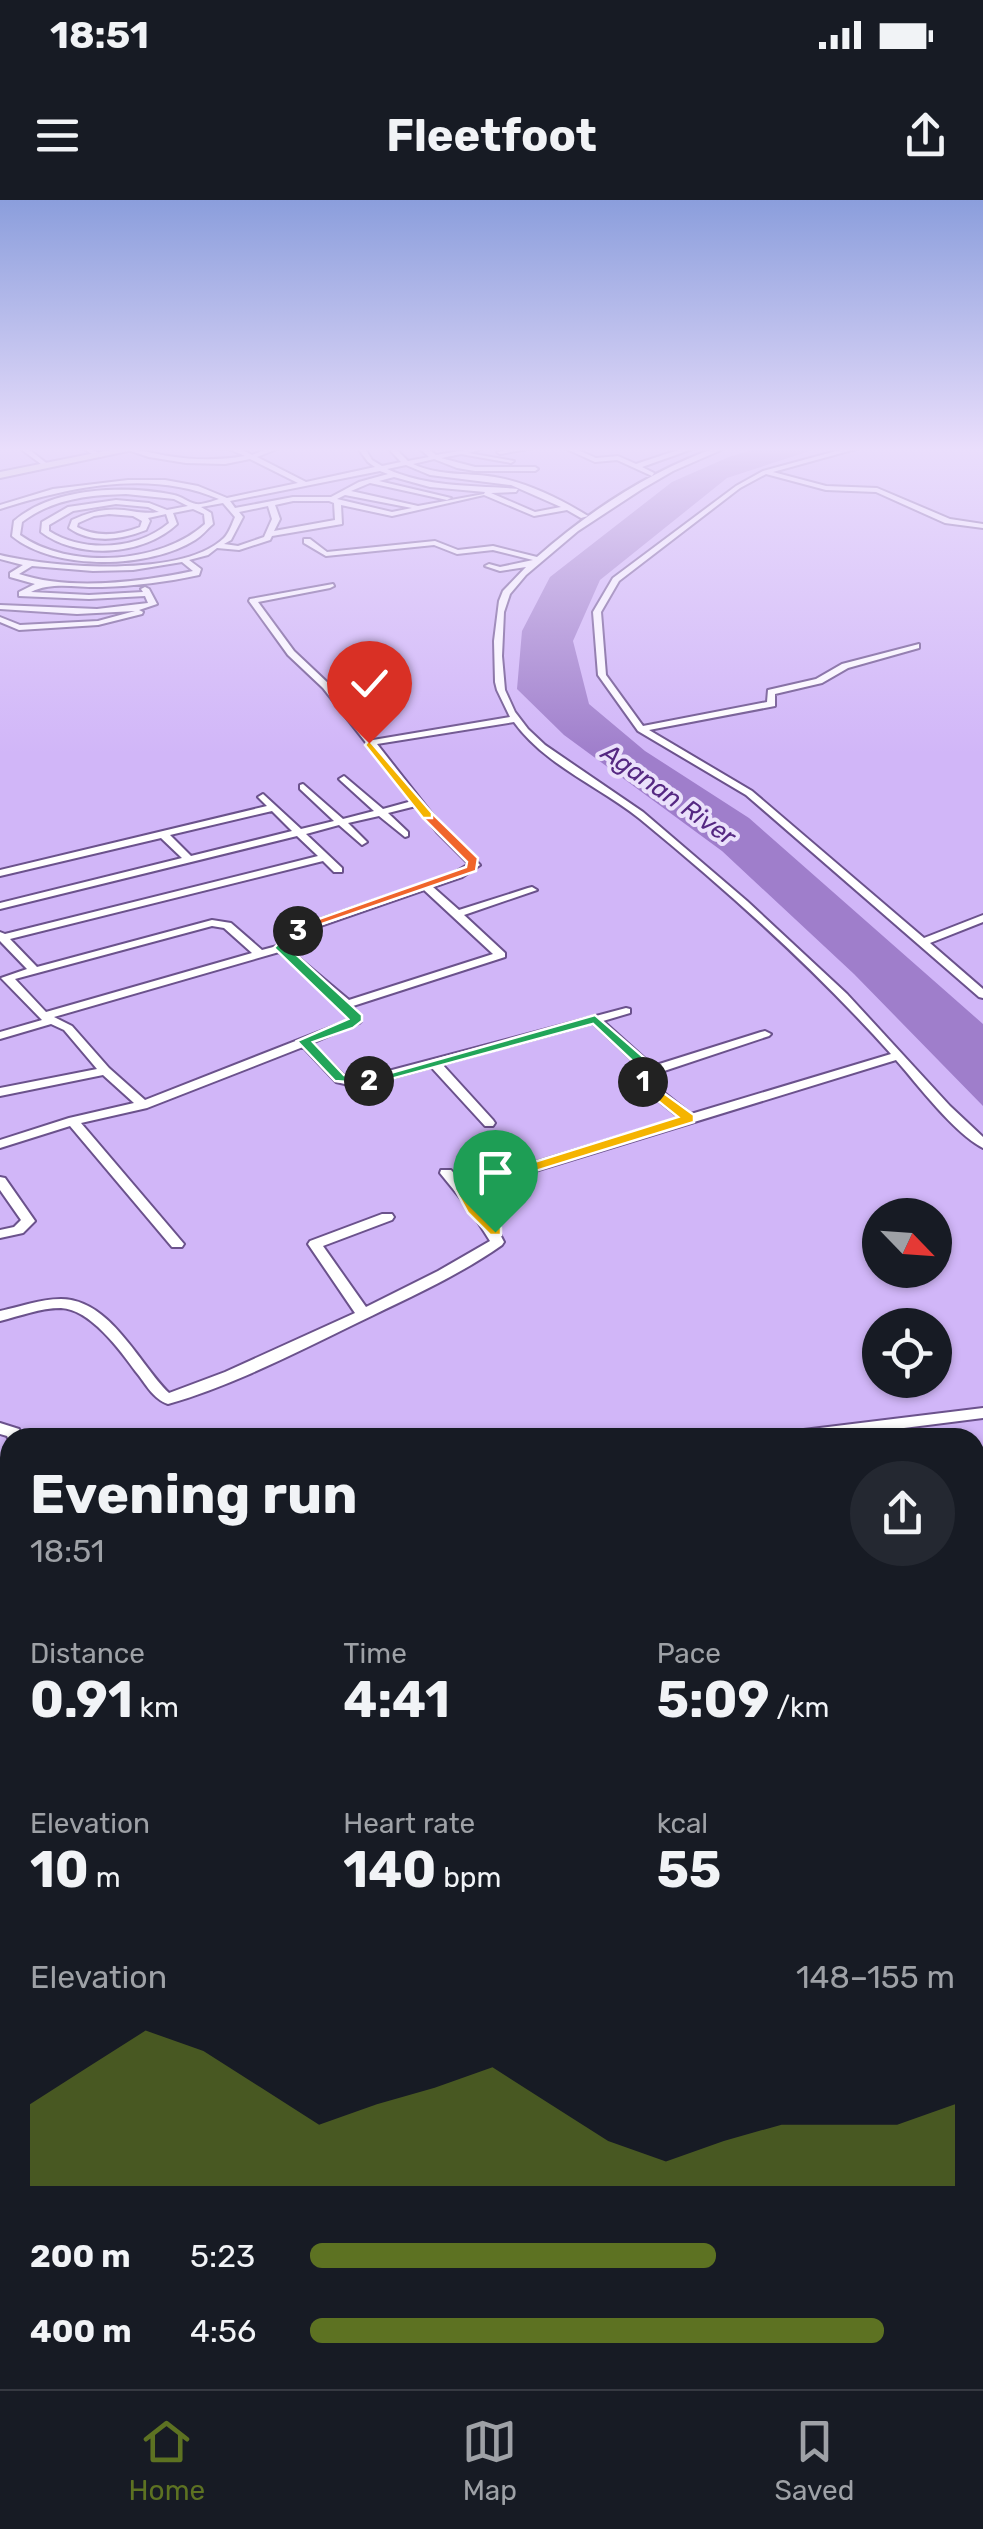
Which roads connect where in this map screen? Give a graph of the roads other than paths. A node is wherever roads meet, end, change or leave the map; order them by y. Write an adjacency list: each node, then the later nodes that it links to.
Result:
1 (38, 549): 12 (street)
2 (61, 549): 12 (street)
3 (164, 549): 12 (street)
4 (208, 549): 14 (street)
5 (319, 549): 6 (street)
6 (379, 549)
7 (452, 549): 8 (street)
8 (489, 549)
9 (503, 549): 15 (street)
10 (557, 549): 15 (street)
11 (656, 549): 28 (street)
12 (51, 554): 16 (street)
13 (0, 556): 16 (street)
14 (182, 559): 16 (street); 19 (street)
15 (539, 562): 17 (street); 27 (street)
16 (28, 566): 18 (street)
17 (489, 566)
18 (42, 582): 19 (street); 21 (street)
19 (141, 582): 22 (street)
20 (330, 586): 29 (street)
21 (22, 594): 22 (street); 23 (street)
22 (148, 594): 24 (street)
23 (0, 604): 24 (street)
24 (141, 607): 25 (street)
25 (0, 619)
26 (916, 646): 28 (street)
27 (516, 719): 29 (street); 64 (street)
28 (641, 729): 51 (street)
29 (369, 743): 33 (street)
30 (344, 779): 35 (street)
31 (303, 787): 36 (street)
32 (263, 798): 34 (street)
33 (418, 803): 35 (street); 45 (street)
34 (273, 808): 37 (street); 38 (street)
35 (379, 812): 36 (street); 39 (street)
36 (338, 822): 37 (street); 40 (street)
37 (298, 832): 41 (street); 42 (street)
38 (162, 833): 42 (street); 44 (street)
39 (406, 834)
40 (362, 842)
41 (324, 858): 43 (street); 50 (street)
42 (188, 859): 47 (street)
43 (338, 870)
44 (0, 873)
45 (427, 886): 48 (street); 52 (street)
46 (532, 890): 48 (street)
47 (0, 906)
48 (458, 914): 57 (street)
49 (983, 918): 51 (street)
50 (1, 937): 54 (street)
51 (924, 942): 56 (street)
52 (281, 948): 53 (street); 57 (street)
53 (260, 954): 54 (street); 59 (street)
54 (33, 969): 55 (street)
55 (7, 986): 59 (street)
56 (983, 996)
57 (347, 1004): 63 (street)
58 (626, 1011): 60 (street)
59 (49, 1018): 62 (street); 66 (street)
60 (595, 1019): 65 (street); 67 (street)
61 (765, 1034): 67 (street)
62 (0, 1036)
63 (304, 1041): 65 (street); 69 (street)
64 (897, 1056): 70 (street); 74 (street)
65 (435, 1064): 72 (street)
66 (104, 1071): 68 (street); 69 (street)
67 (651, 1071): 70 (street)
68 (0, 1092)
69 (143, 1104): 71 (street)
70 (689, 1118): 77 (street)
71 (73, 1121): 73 (street); 80 (street)
72 (489, 1123)
73 (0, 1144)
74 (983, 1144)
75 (446, 1173): 77 (street)
76 (0, 1180): 79 (street)
77 (462, 1189): 81 (street)
78 (387, 1217): 81 (street)
79 (0, 1234)
80 (176, 1244)
81 (362, 1312): 82 (street)
82 (0, 1316)
83 (983, 1412): 84 (street)
84 (857, 1428)

